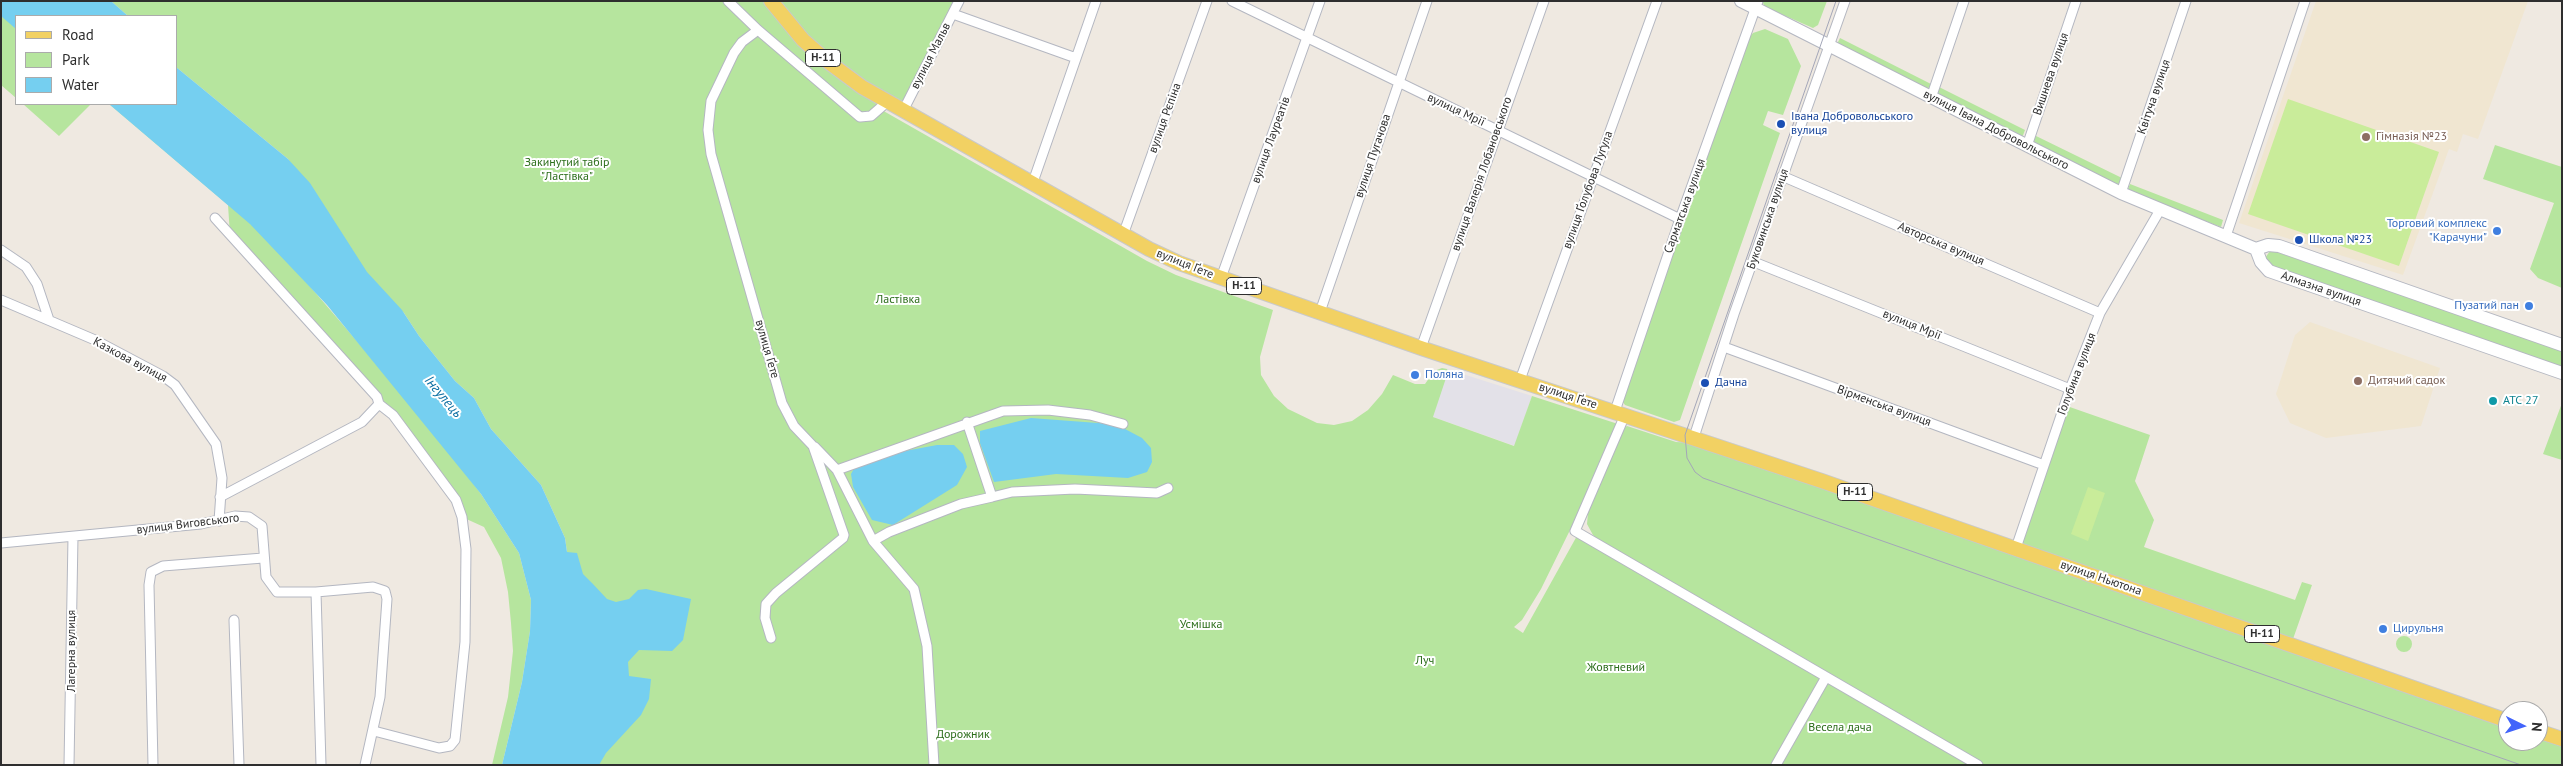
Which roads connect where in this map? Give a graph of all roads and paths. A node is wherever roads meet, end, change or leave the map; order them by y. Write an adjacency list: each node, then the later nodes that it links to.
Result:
1 (728, 1): 19 (street)
2 (771, 1): 25 (main road, Н-11)
3 (959, 1): 18 (street, вулиця Мальв)
4 (1096, 1): 22 (street)
5 (1206, 1): 36 (street, вулиця Рєпіна)
6 (1232, 1): 20 (street, вулиця Мрії)
7 (1320, 1): 20 (street, вулиця Лауреатів)
8 (1427, 1): 23 (street, вулиця Пугачова)
9 (1544, 1): 27 (street, вулиця Валерія Лобановського)
10 (1657, 1): 29 (street, вулиця Ґолубова Луґула)
11 (1741, 1): 17 (street, вулиця Івана Добровольського)
12 (1845, 1): 21 (street, Буковинська вулиця)
13 (1964, 1): 24 (street)
14 (2076, 1): 28 (street, Вишнева вулиця)
15 (2186, 1): 32 (street, Квітуча вулиця)
16 (2305, 1): 37 (street)
17 (1757, 5): 21 (street, вулиця Івана Добровольського); 35 (street, Сарматська вулиця)
18 (953, 14): 22 (street); 26 (street, вулиця Мальв)
19 (758, 30): 25 (street); 57 (street, вулиця Ґете)
20 (1308, 38): 23 (street, вулиця Мрії); 41 (street, вулиця Лауреатів)
21 (1829, 46): 24 (street, вулиця Івана Добровольського); 30 (street, Буковинська вулиця)
22 (1076, 58): 31 (street)
23 (1398, 84): 27 (street, вулиця Мрії); 43 (street, вулиця Пугачова)
24 (1931, 98): 28 (street, вулиця Івана Добровольського)
25 (887, 102): 26 (main road, вулиця Ґете / Н-11)
26 (903, 111): 31 (main road, вулиця Ґете / Н-11)
27 (1497, 130): 29 (street, вулиця Мрії); 48 (street, вулиця Валерія Лобановського)
28 (2026, 146): 32 (street, вулиця Івана Добровольського)
29 (1592, 176): 35 (street, вулиця Мрії); 50 (street, вулиця Ґолубова Луґула)
30 (1782, 176): 40 (street, Буковинська вулиця); 44 (street, Авторська вулиця)
31 (1033, 182): 36 (main road, вулиця Ґете / Н-11)
32 (2121, 193): 33 (street, вулиця Івана Добровольського)
33 (2160, 210): 37 (street, вулиця Івана Добровольського); 44 (street, Голубина вулиця)
34 (215, 218): 52 (street)
35 (1680, 219): 53 (street, Сарматська вулиця)
36 (1123, 235): 41 (main road, вулиця Ґете / Н-11)
37 (2226, 236): 38 (street, вулиця Івана Добровольського)
38 (2256, 249): 46 (street); 49 (street, Алмазна вулиця)
39 (1, 250): 45 (street)
40 (1754, 262): 47 (street, Буковинська вулиця); 51 (street, вулиця Мрії)
41 (1220, 278): 43 (main road, вулиця Ґете / Н-11)
42 (1, 300): 45 (street, Казкова вулиця)
43 (1320, 312): 48 (main road, вулиця Ґете / Н-11)
44 (2100, 313): 51 (street, Голубина вулиця)
45 (49, 320): 61 (street, Казкова вулиця)
46 (2562, 345)
47 (1724, 347): 56 (street, Буковинська вулиця); 58 (street, Вірменська вулиця)
48 (1421, 348): 50 (main road, вулиця Ґете / Н-11)
49 (2562, 373)
50 (1520, 380): 53 (main road, вулиця Ґете / Н-11)
51 (2070, 389): 58 (street, Голубина вулиця)
52 (379, 404): 61 (street); 74 (street)
53 (1620, 413): 56 (main road, вулиця Ґете / Н-11); 72 (street, Сарматська вулиця)
54 (967, 422): 55 (street); 59 (street); 62 (street)
55 (1123, 424)
56 (1694, 438): 67 (main road, вулиця Ньютона / Н-11)
57 (813, 446): 59 (street); 71 (street, вулиця Ґете)
58 (2044, 465): 67 (street, Голубина вулиця)
59 (836, 470): 65 (street)
60 (1168, 488): 62 (street)
61 (220, 497): 63 (street, Казкова вулиця)
62 (992, 497): 65 (street)
63 (219, 521): 64 (street, вулиця Виговського); 68 (street, вулиця Виговського)
64 (73, 537): 66 (street, вулиця Виговського); 77 (street, Лагерна вулиця)
65 (873, 541): 82 (street)
66 (1, 543)
67 (2016, 548): 73 (main road, вулиця Ньютона / Н-11)
68 (263, 558): 69 (street, вулиця Виговського); 78 (street)
69 (316, 592): 74 (street); 80 (street)
70 (234, 620): 79 (street)
71 (771, 638)
72 (1826, 677): 83 (street); 84 (street)
73 (2498, 717)
74 (374, 732): 81 (street)
75 (2548, 734): 76 (main road)
76 (2562, 739)
77 (70, 765)
78 (153, 765)
79 (239, 765)
80 (322, 765)
81 (365, 765)
82 (934, 765)
83 (1776, 765)
84 (1978, 765)

